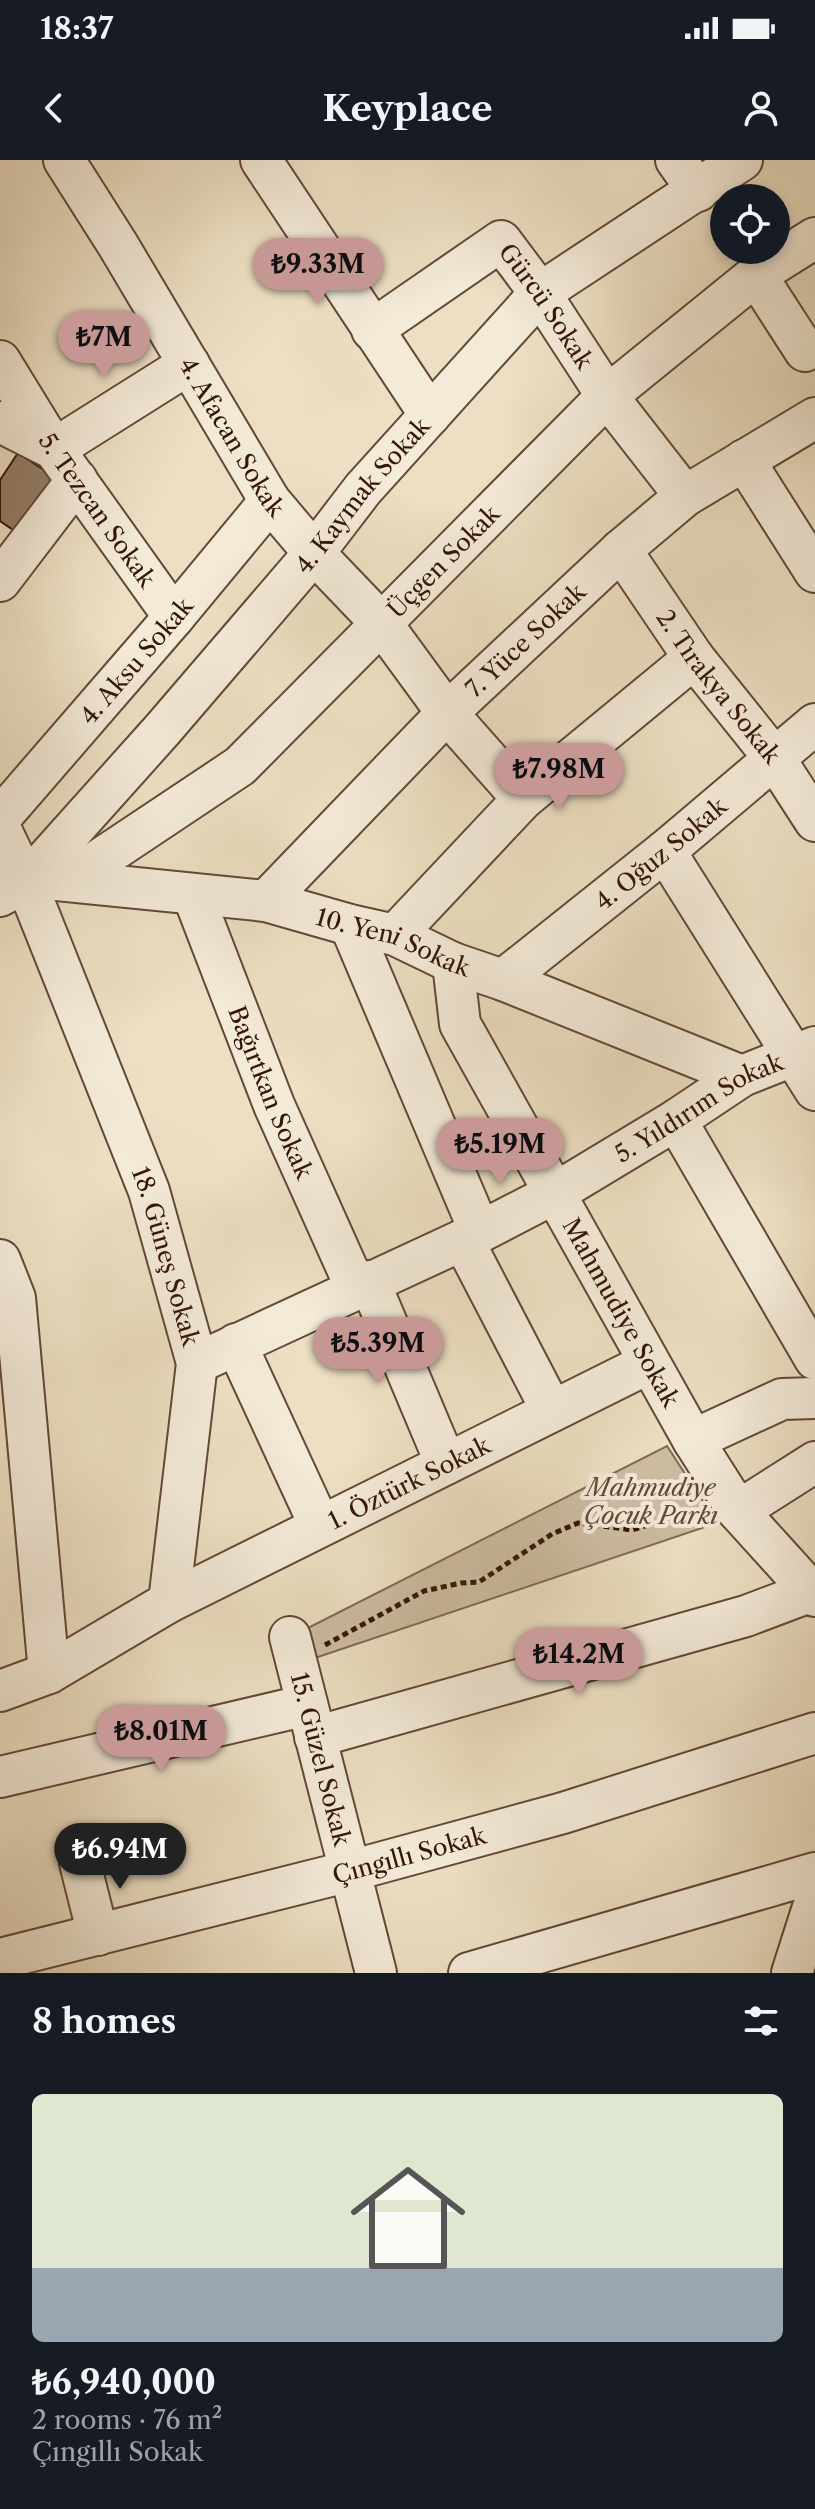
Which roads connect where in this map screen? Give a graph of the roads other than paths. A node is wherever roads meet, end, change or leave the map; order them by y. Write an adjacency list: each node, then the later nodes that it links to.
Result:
1 (64, 160): 11 (street, 4. Afacan Sokak)
2 (261, 160): 8 (street)
3 (742, 160): 4 (street, 4. Kaymak Sokak)
4 (687, 176): 7 (street, 4. Kaymak Sokak)
5 (815, 238): 6 (street, Üçgen Sokak)
6 (756, 275): 9 (street); 12 (street, Üçgen Sokak)
7 (540, 293): 8 (street, Gürcü Sokak); 12 (street, Gürcü Sokak); 13 (street, 4. Kaymak Sokak)
8 (372, 330): 13 (street)
9 (805, 351)
10 (0, 361): 17 (street, 5. Tezcan Sokak)
11 (189, 364): 17 (street); 19 (street, 4. Afacan Sokak)
12 (607, 396): 18 (street, Gürcü Sokak); 25 (street, Üçgen Sokak)
13 (430, 415): 21 (street, 4. Kaymak Sokak)
14 (815, 418): 16 (street, 7. Yüce Sokak)
15 (0, 422): 17 (street)
16 (744, 460): 18 (street, 7. Yüce Sokak); 22 (street)
17 (66, 464): 23 (street); 24 (street, 5. Tezcan Sokak)
18 (685, 496): 20 (street, 7. Yüce Sokak)
19 (270, 501): 21 (street, 4. Afacan Sokak); 24 (street, 4. Aksu Sokak)
20 (621, 550): 26 (street, 2. Tırakya Sokak); 27 (street, 7. Yüce Sokak)
21 (314, 553): 25 (street, 4. Afacan Sokak); 36 (street, 4. Kaymak Sokak)
22 (815, 572)
23 (0, 581)
24 (174, 617): 31 (street, 4. Aksu Sokak)
25 (382, 624): 27 (street, 4. Afacan Sokak); 35 (street, Üçgen Sokak)
26 (694, 658): 29 (street, 2. Tırakya Sokak); 30 (street)
27 (447, 713): 30 (street, 4. Afacan Sokak); 38 (street, 7. Yüce Sokak)
28 (815, 724): 29 (street, 4. Oğuz Sokak)
29 (775, 759): 32 (street, 2. Tırakya Sokak); 34 (street, 4. Oğuz Sokak)
30 (523, 799): 40 (street)
31 (0, 818)
32 (815, 821)
33 (0, 828): 36 (street, 18. Güneş Sokak)
34 (665, 851): 42 (street, 4. Oğuz Sokak); 43 (street)
35 (69, 880): 36 (street, 10. Yeni Sokak); 37 (street, 10. Yeni Sokak)
36 (13, 889): 53 (street, 18. Güneş Sokak)
37 (193, 895): 38 (street, 10. Yeni Sokak); 50 (street, Bağırtkan Sokak)
38 (266, 901): 39 (street, 10. Yeni Sokak)
39 (350, 925): 40 (street, 10. Yeni Sokak); 48 (street)
40 (395, 935): 41 (street, 10. Yeni Sokak)
41 (453, 963): 42 (street, 10. Yeni Sokak); 47 (street, Mahmudiye Sokak)
42 (503, 980): 44 (street, 10. Yeni Sokak)
43 (804, 1050): 44 (street, 5. Yıldırım Sokak); 45 (street)
44 (742, 1076): 46 (street, 5. Yıldırım Sokak)
45 (815, 1090)
46 (676, 1120): 47 (street, 5. Yıldırım Sokak); 52 (street)
47 (555, 1193): 48 (street, 5. Yıldırım Sokak); 54 (street, Mahmudiye Sokak)
48 (471, 1236): 50 (street, 5. Yıldırım Sokak); 56 (street)
49 (0, 1260): 65 (street)
50 (363, 1284): 51 (street, 5. Yıldırım Sokak); 59 (street, Bağırtkan Sokak)
51 (236, 1344): 53 (street, 5. Yıldırım Sokak); 61 (street)
52 (815, 1359)
53 (197, 1363): 63 (street, 18. Güneş Sokak)
54 (649, 1363): 56 (street, 1. Öztürk Sokak); 57 (street, Mahmudiye Sokak)
55 (815, 1398): 57 (street)
56 (552, 1411): 59 (street, 1. Öztürk Sokak)
57 (693, 1440): 60 (street, Mahmudiye Sokak)
58 (815, 1462): 60 (street)
59 (446, 1464): 61 (street, 1. Öztürk Sokak)
60 (738, 1511): 62 (street, Mahmudiye Sokak)
61 (320, 1526): 63 (street, 1. Öztürk Sokak)
62 (814, 1592): 67 (street)
63 (169, 1602): 65 (street)
64 (293, 1649): 67 (street, 15. Güzel Sokak)
65 (49, 1673): 66 (street)
66 (0, 1691)
67 (311, 1721): 69 (street); 71 (street, 15. Güzel Sokak)
68 (815, 1733): 71 (street, Çıngıllı Sokak)
69 (0, 1777)
70 (80, 1863): 74 (street)
71 (350, 1871): 74 (street, Çıngıllı Sokak); 76 (street, 15. Güzel Sokak)
72 (815, 1873): 77 (street)
73 (815, 1901): 78 (street)
74 (98, 1935): 75 (street, Çıngıllı Sokak)
75 (0, 1959)
76 (376, 1973)
77 (469, 1973)
78 (792, 1973)

